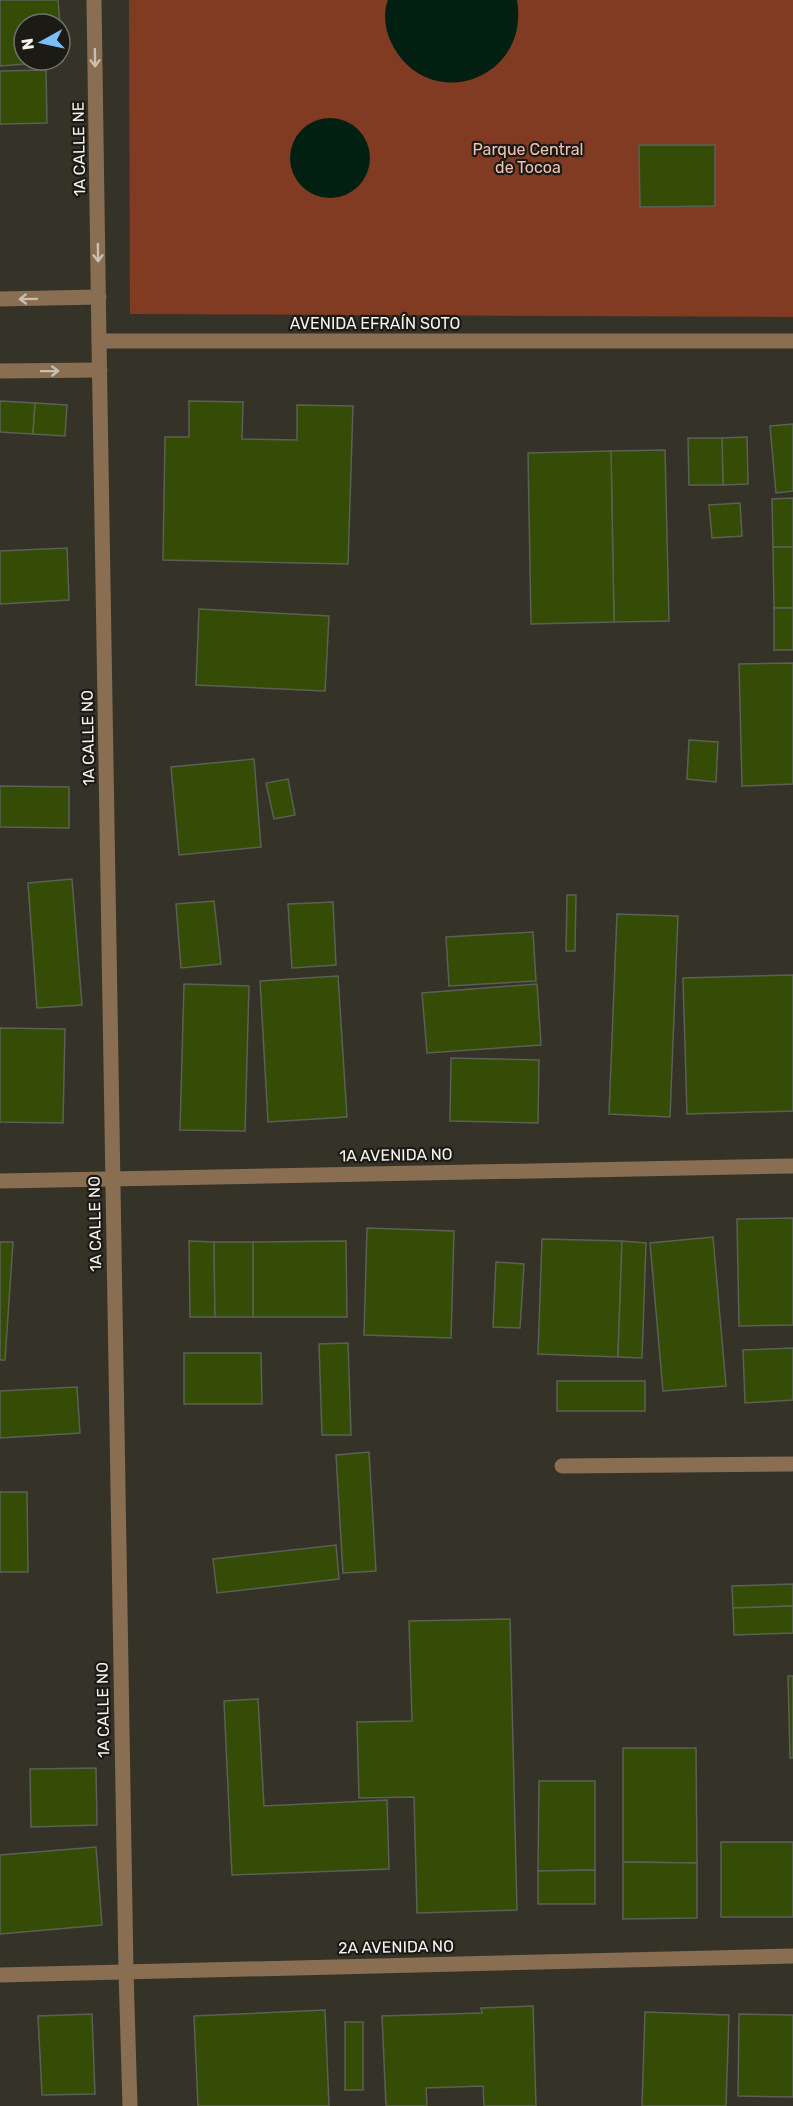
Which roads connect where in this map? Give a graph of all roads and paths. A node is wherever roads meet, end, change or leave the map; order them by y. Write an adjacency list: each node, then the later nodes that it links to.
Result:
1 (94, 0): 2 (street, 1A CALLE NE, one-way to 2)
2 (99, 297): 3 (street, one-way to 3); 4 (street)
3 (0, 299)
4 (99, 341): 5 (street, AVENIDA EFRAÍN SOTO); 6 (street, 1A CALLE NO)
5 (793, 341)
6 (100, 370): 7 (street, one-way to 6); 9 (street, 1A CALLE NO)
7 (0, 371)
8 (793, 1166): 9 (street, 1A AVENIDA NO)
9 (113, 1178): 10 (street, 1A AVENIDA NO); 14 (street, 1A CALLE NO)
10 (0, 1181)
11 (793, 1464): 12 (street)
12 (562, 1466)
13 (793, 1956): 14 (street, 2A AVENIDA NO)
14 (126, 1971): 15 (street, 2A AVENIDA NO); 16 (street, 1A CALLE NO)
15 (0, 1975)
16 (130, 2106)

